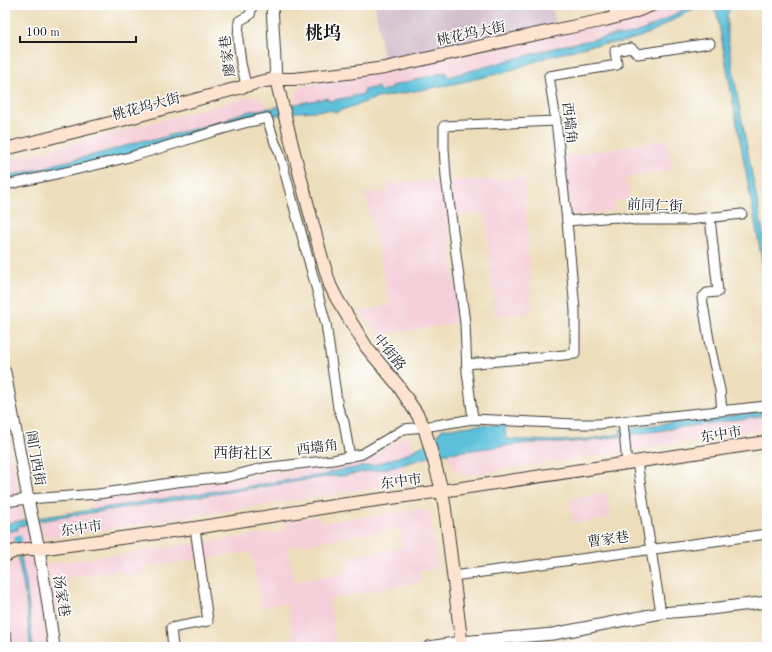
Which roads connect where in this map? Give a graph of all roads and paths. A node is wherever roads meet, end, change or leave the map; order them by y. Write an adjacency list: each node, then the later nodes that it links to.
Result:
1 (252, 5): 7 (street, 廖家巷)
2 (272, 5): 8 (street)
3 (614, 5): 5 (street)
4 (652, 5): 5 (main road, 桃花坞大街)
5 (616, 17): 8 (main road, 桃花坞大街)
6 (710, 42): 9 (street, 西墙角)
7 (246, 85): 8 (main road, 桃花坞大街); 10 (main road, 桃花坞大街)
8 (278, 87): 11 (main road, 桃花坞大街); 22 (main road, 中街路)
9 (556, 121): 15 (street, 西墙角); 16 (street)
10 (5, 149)
11 (5, 157)
12 (5, 185): 24 (street)
13 (742, 214): 14 (street, 前同仁街)
14 (710, 218): 15 (street, 前同仁街); 19 (street)
15 (567, 221): 16 (street, 西墙角)
16 (467, 364): 20 (street)
17 (5, 372): 27 (street, 阊门西街)
18 (767, 406): 19 (street, 西墙角)
19 (722, 411): 21 (street, 西墙角)
20 (473, 418): 21 (street, 西墙角); 22 (street, 西墙角)
21 (623, 423): 25 (street)
22 (425, 431): 24 (street, 西墙角); 26 (main road, 中街路)
23 (767, 442): 25 (main road, 东中市)
24 (350, 457): 27 (street, 西墙角)
25 (632, 463): 26 (main road, 东中市); 31 (street)
26 (442, 491): 29 (main road, 东中市); 33 (main road, 中街路)
27 (28, 499): 28 (street, 西墙角); 32 (street, 阊门西街)
28 (5, 502)
29 (195, 528): 32 (main road, 东中市); 40 (street)
30 (767, 534): 31 (street, 曹家巷)
31 (650, 549): 33 (street, 曹家巷); 35 (street)
32 (22, 551): 39 (street, 汤家巷)
33 (453, 576): 37 (main road, 中街路)
34 (767, 602): 35 (street)
35 (661, 613): 37 (street)
36 (5, 636): 38 (street)
37 (462, 645): 41 (street)
38 (7, 647)
39 (54, 647)
40 (173, 647)
41 (429, 647)

